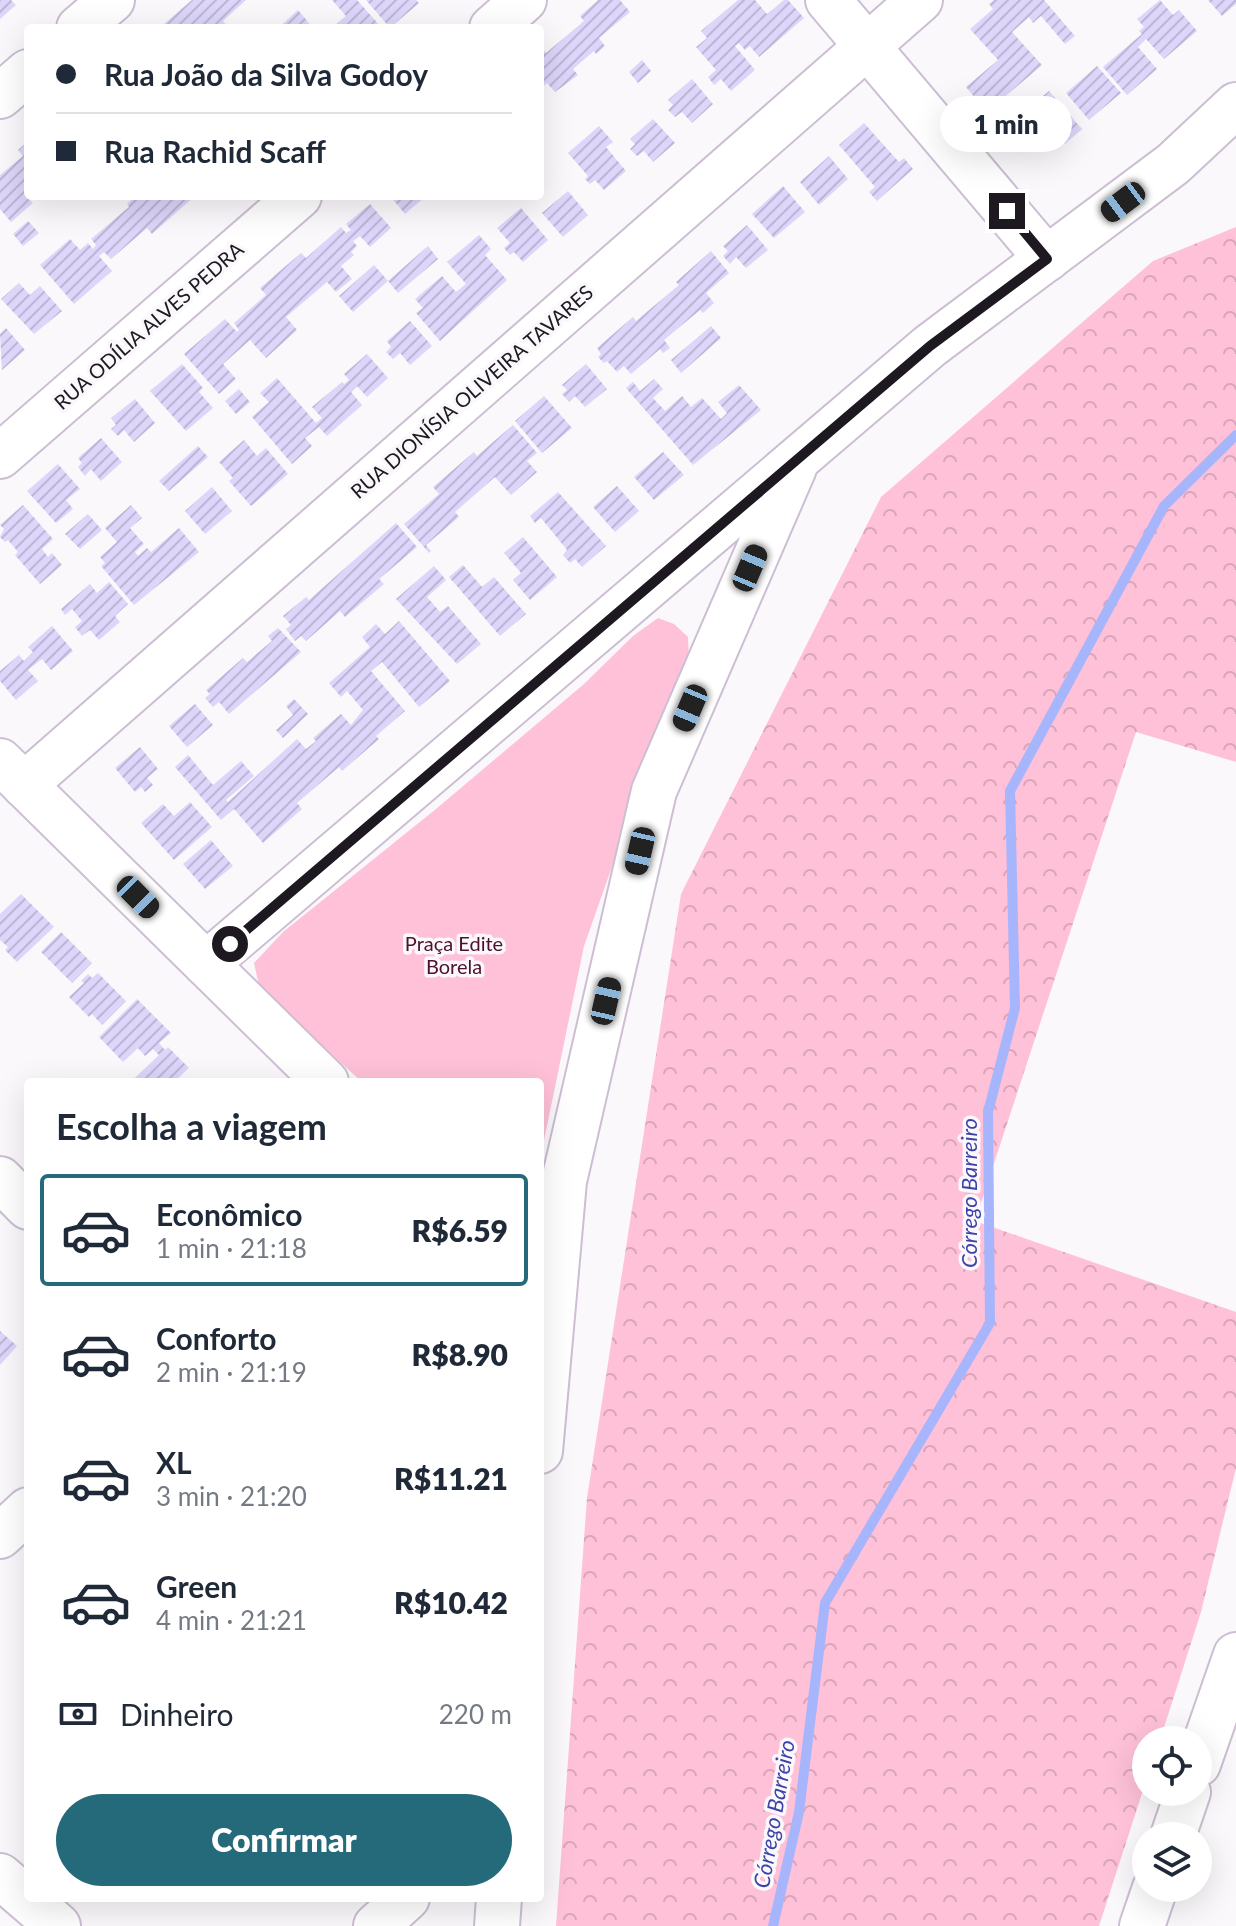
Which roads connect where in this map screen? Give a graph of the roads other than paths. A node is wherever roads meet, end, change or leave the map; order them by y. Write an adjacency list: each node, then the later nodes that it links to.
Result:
1 (112, 0): 5 (street)
2 (524, 0): 6 (street)
3 (828, 0): 7 (street)
4 (920, 0): 7 (street, RUA DIONÍSIA OLIVEIRA TAVARES)
5 (84, 24)
6 (497, 24)
7 (867, 46): 14 (street); 17 (street, RUA DIONÍSIA OLIVEIRA TAVARES)
8 (24, 75): 9 (street)
9 (0, 96)
10 (1236, 105): 12 (street)
11 (1236, 138): 12 (street)
12 (1173, 164): 14 (street)
13 (294, 200): 15 (street, RUA ODÍLIA ALVES PEDRA)
14 (1047, 259): 16 (street)
15 (0, 456)
16 (798, 459): 18 (street); 22 (street)
17 (12, 773): 18 (street)
18 (206, 964): 19 (street)
19 (322, 1078)
20 (0, 1179): 21 (street)
21 (24, 1203)
22 (546, 1299): 23 (street)
23 (544, 1350)
24 (24, 1514): 25 (street)
25 (0, 1536)
26 (1236, 1655): 27 (street)
27 (1211, 1726)
28 (29, 1902): 32 (street)
29 (403, 1902): 33 (street)
30 (499, 1902): 34 (street)
31 (1150, 1902): 35 (street)
32 (58, 1926)
33 (376, 1926)
34 (497, 1926)
35 (1142, 1926)

